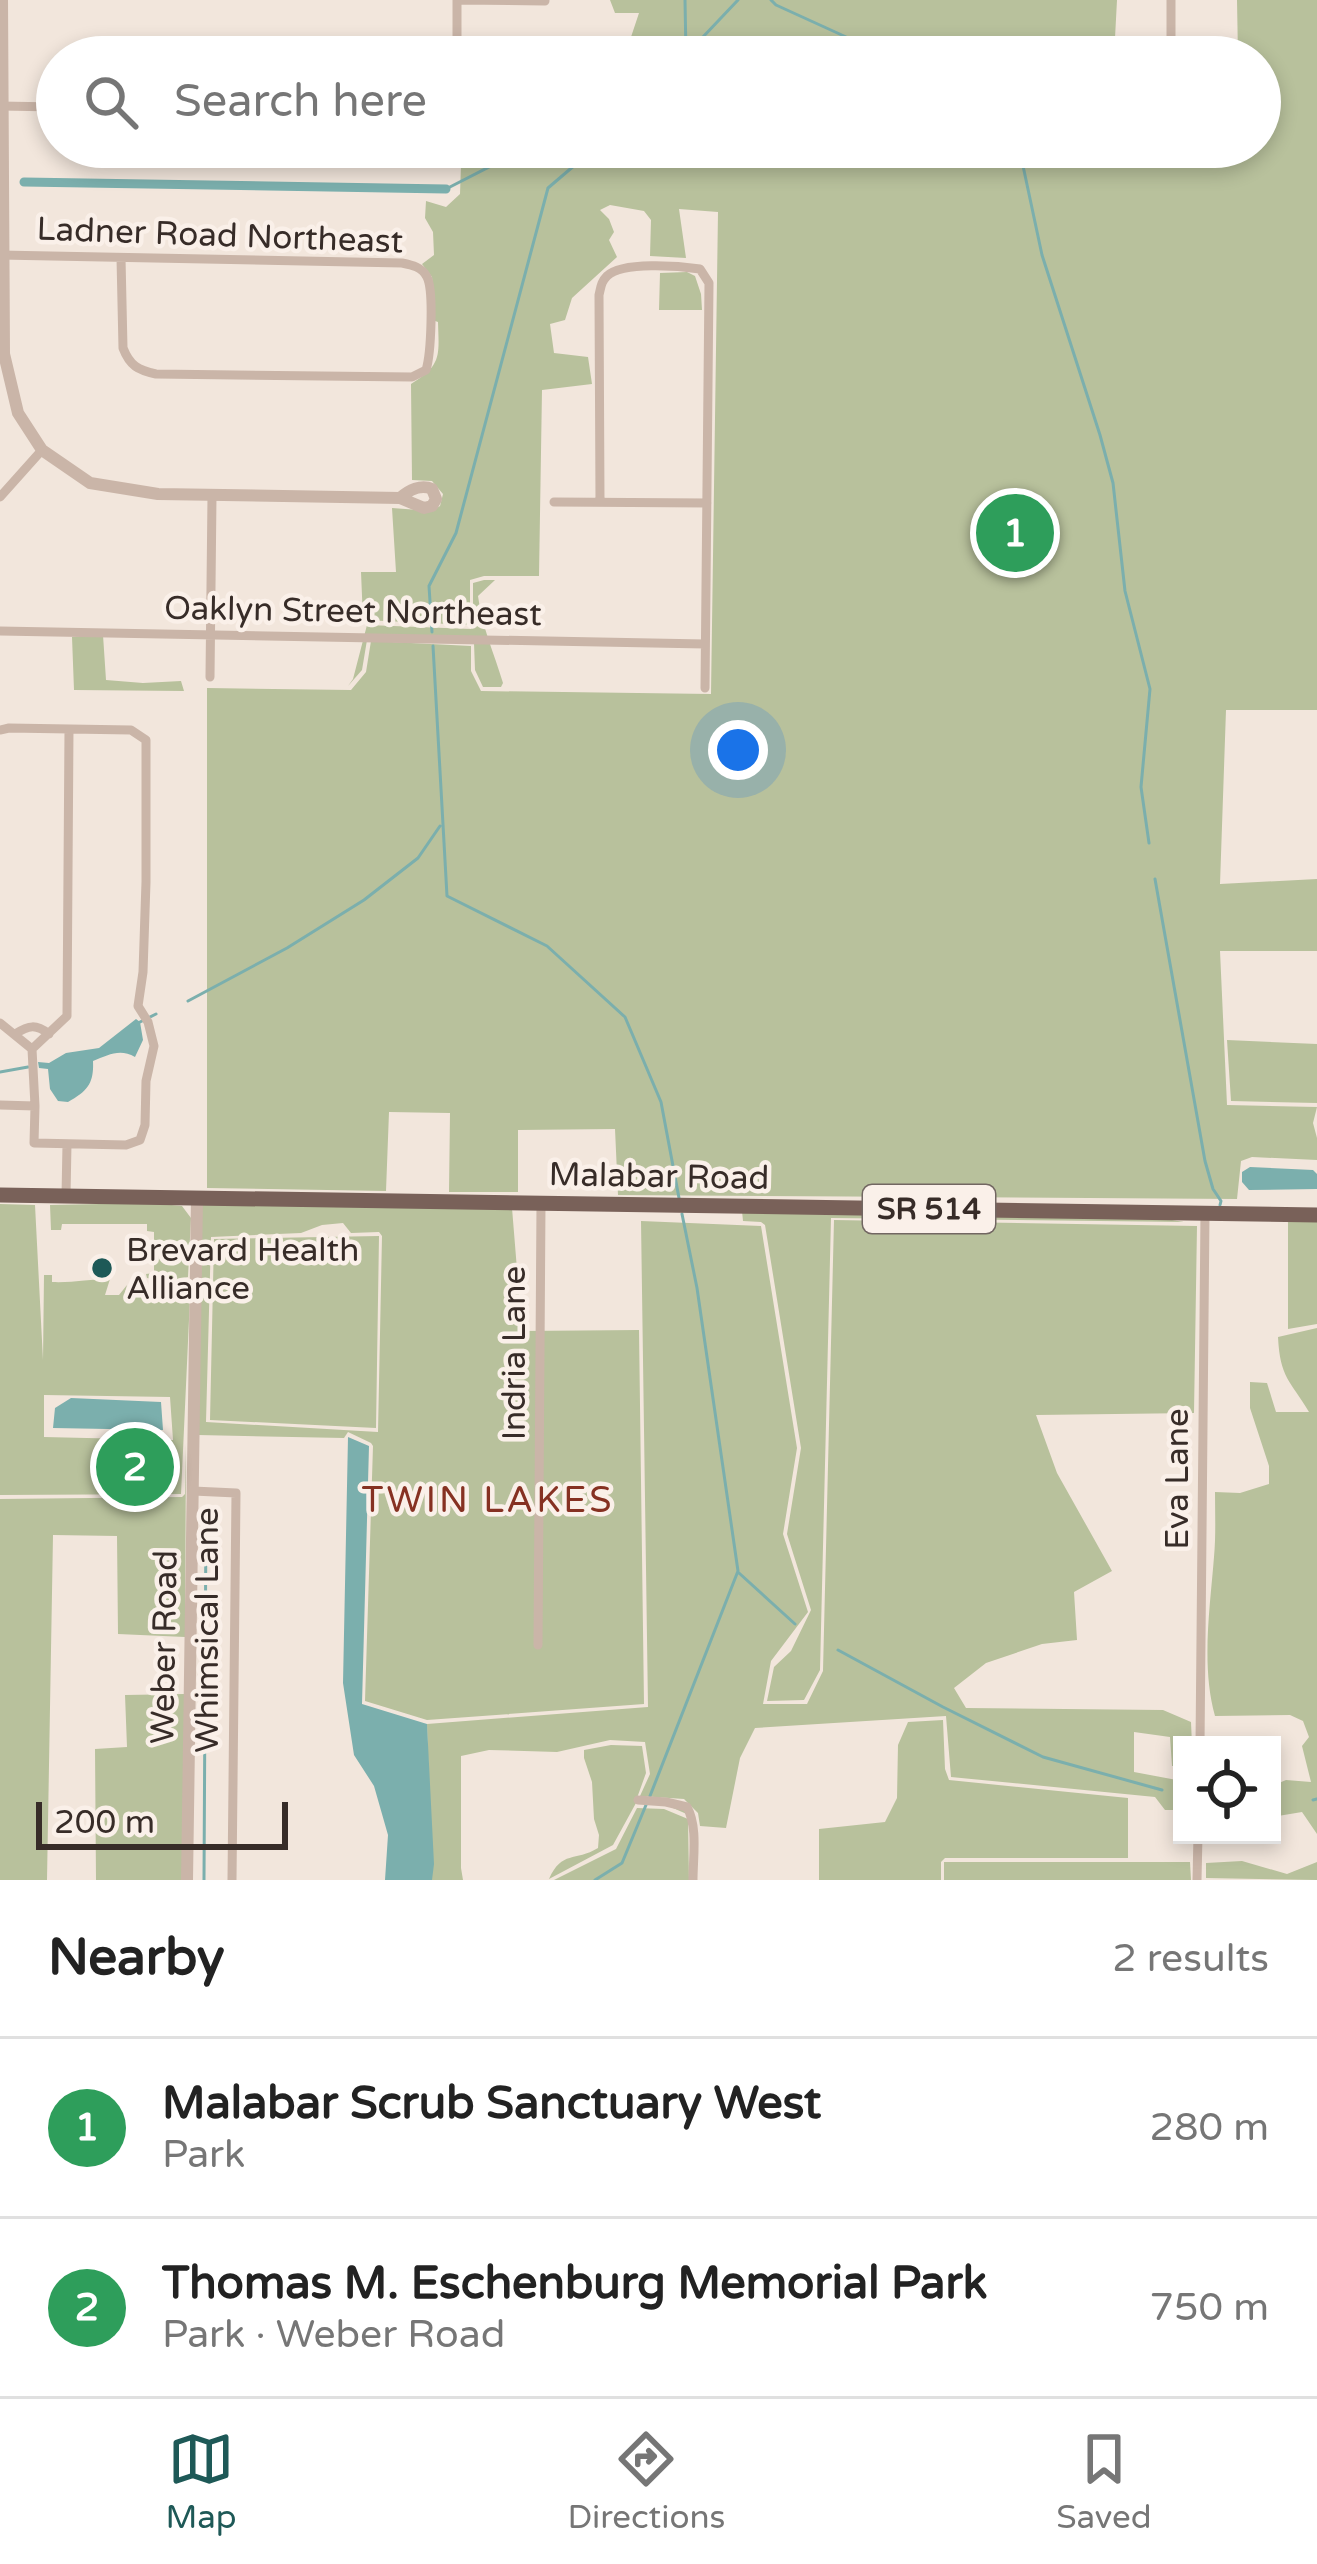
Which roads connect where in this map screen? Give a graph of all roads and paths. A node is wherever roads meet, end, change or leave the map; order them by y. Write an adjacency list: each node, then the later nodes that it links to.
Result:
1 (2, 0): 7 (street)
2 (458, 0): 4 (street); 5 (street)
3 (1172, 0): 6 (street)
4 (545, 1)
5 (457, 36)
6 (1171, 36)
7 (2, 106): 8 (street); 9 (street)
8 (36, 107)
9 (1, 255): 10 (street, Ladner Road Northeast); 11 (street)
10 (121, 258): 10 (street, Ladner Road Northeast)
11 (42, 450): 12 (street); 13 (street)
12 (0, 496)
13 (212, 496): 14 (street); 19 (street)
14 (400, 498)
15 (554, 502): 16 (street)
16 (600, 502): 17 (street); 17 (street)
17 (707, 503): 20 (street)
18 (0, 631): 19 (street, Oaklyn Street Northeast)
19 (210, 635): 20 (street, Oaklyn Street Northeast); 21 (street)
20 (705, 644): 22 (street)
21 (210, 677)
22 (705, 688)
23 (69, 729): 24 (street); 27 (street); 31 (street)
24 (0, 730)
25 (0, 1023): 26 (street)
26 (15, 1034): 27 (street); 28 (street)
27 (50, 1034): 28 (street)
28 (32, 1049): 30 (street)
29 (0, 1105): 30 (street)
30 (35, 1106): 31 (street)
31 (67, 1144): 33 (street)
32 (0, 1195): 33 (main road, Malabar Road / SR 514)
33 (66, 1196): 34 (main road, Malabar Road / SR 514)
34 (197, 1198): 35 (main road, Malabar Road / SR 514); 38 (street, Weber Road)
35 (541, 1204): 36 (main road, Malabar Road / SR 514); 39 (street, Indria Lane)
36 (1205, 1213): 37 (main road, Malabar Road / SR 514); 40 (street, Eva Lane)
37 (1317, 1214)
38 (193, 1491): 43 (street, Weber Road); 44 (street, Whimsical Lane)
39 (538, 1645)
40 (1200, 1736)
41 (638, 1800): 45 (street)
42 (1198, 1844): 46 (street)
43 (188, 1880)
44 (232, 1880)
45 (693, 1880)
46 (1198, 1880)

